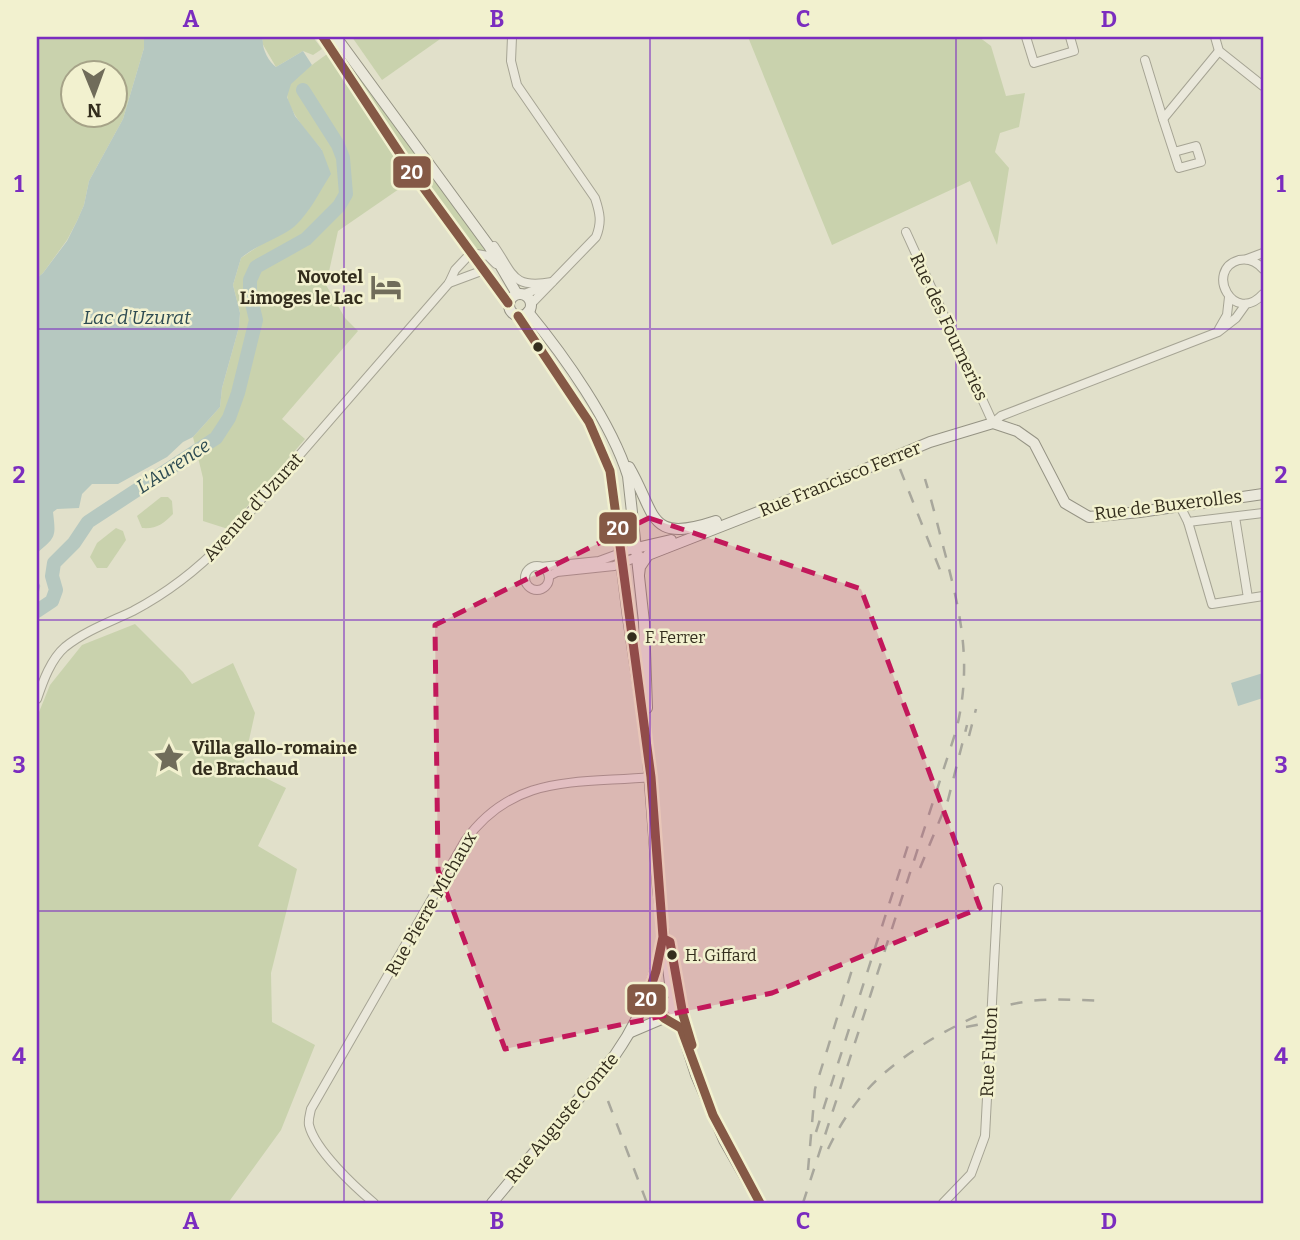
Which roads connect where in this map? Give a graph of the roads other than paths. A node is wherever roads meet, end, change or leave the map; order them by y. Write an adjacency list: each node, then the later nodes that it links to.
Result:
1 (323, 37): 14 (street)
2 (336, 37): 12 (street)
3 (513, 37): 20 (street)
4 (1026, 37): 5 (street)
5 (1070, 37)
6 (1215, 37): 7 (street)
7 (1219, 51): 9 (street); 10 (street)
8 (1144, 60): 10 (street)
9 (1263, 86)
10 (1163, 119): 11 (street)
11 (1174, 152)
12 (472, 223): 17 (street); 20 (street)
13 (906, 232): 29 (street, Rue des Fourneries)
14 (471, 253): 17 (street); 19 (street); 21 (street, Avenue d'Uzurat)
15 (1263, 253): 16 (street)
16 (1247, 259): 18 (street); 24 (street)
17 (500, 268): 22 (street)
18 (1263, 269)
19 (484, 270): 21 (street, Avenue d'Uzurat); 25 (street)
20 (552, 282): 22 (street); 27 (street)
21 (449, 283): 48 (street, Avenue d'Uzurat)
22 (520, 294): 25 (street); 27 (street)
23 (1263, 294): 26 (street)
24 (1229, 297): 26 (street); 28 (street)
25 (509, 303): 27 (street)
26 (1245, 304): 28 (street)
27 (526, 311): 30 (street); 39 (street)
28 (1217, 332): 29 (street)
29 (993, 423): 32 (street, Rue de Buxerolles); 33 (street, Rue Francisco Ferrer)
30 (621, 456): 33 (street); 39 (street)
31 (1263, 494): 32 (street, Rue de Buxerolles)
32 (1180, 506): 36 (street)
33 (756, 513): 37 (street, Rue Francisco Ferrer)
34 (1263, 513): 35 (street)
35 (1235, 517): 36 (street); 47 (street)
36 (1188, 522): 47 (street)
37 (687, 539): 38 (street); 39 (street)
38 (654, 552): 39 (street); 42 (street)
39 (629, 555): 40 (street); 41 (street); 42 (street); 44 (street); 45 (street)
40 (540, 567): 43 (street); 43 (street)
41 (606, 567): 43 (street); 45 (street)
42 (639, 575): 44 (street)
43 (549, 576)
44 (640, 588): 49 (street)
45 (625, 591): 49 (street)
46 (1263, 596): 47 (street)
47 (1248, 598)
48 (37, 699)
49 (648, 746): 50 (street)
50 (651, 777): 52 (street); 57 (street, Rue Pierre Michaux)
51 (998, 888): 60 (street, Rue Fulton)
52 (663, 937): 53 (street, Rue Auguste Comte); 55 (street)
53 (648, 997): 54 (street); 55 (street); 56 (street, Rue Auguste Comte)
54 (664, 1018): 55 (street); 56 (street)
55 (680, 1025): 59 (street)
56 (631, 1032): 58 (street, Rue Auguste Comte)
57 (374, 1203)
58 (492, 1203)
59 (760, 1203)
60 (943, 1203)

